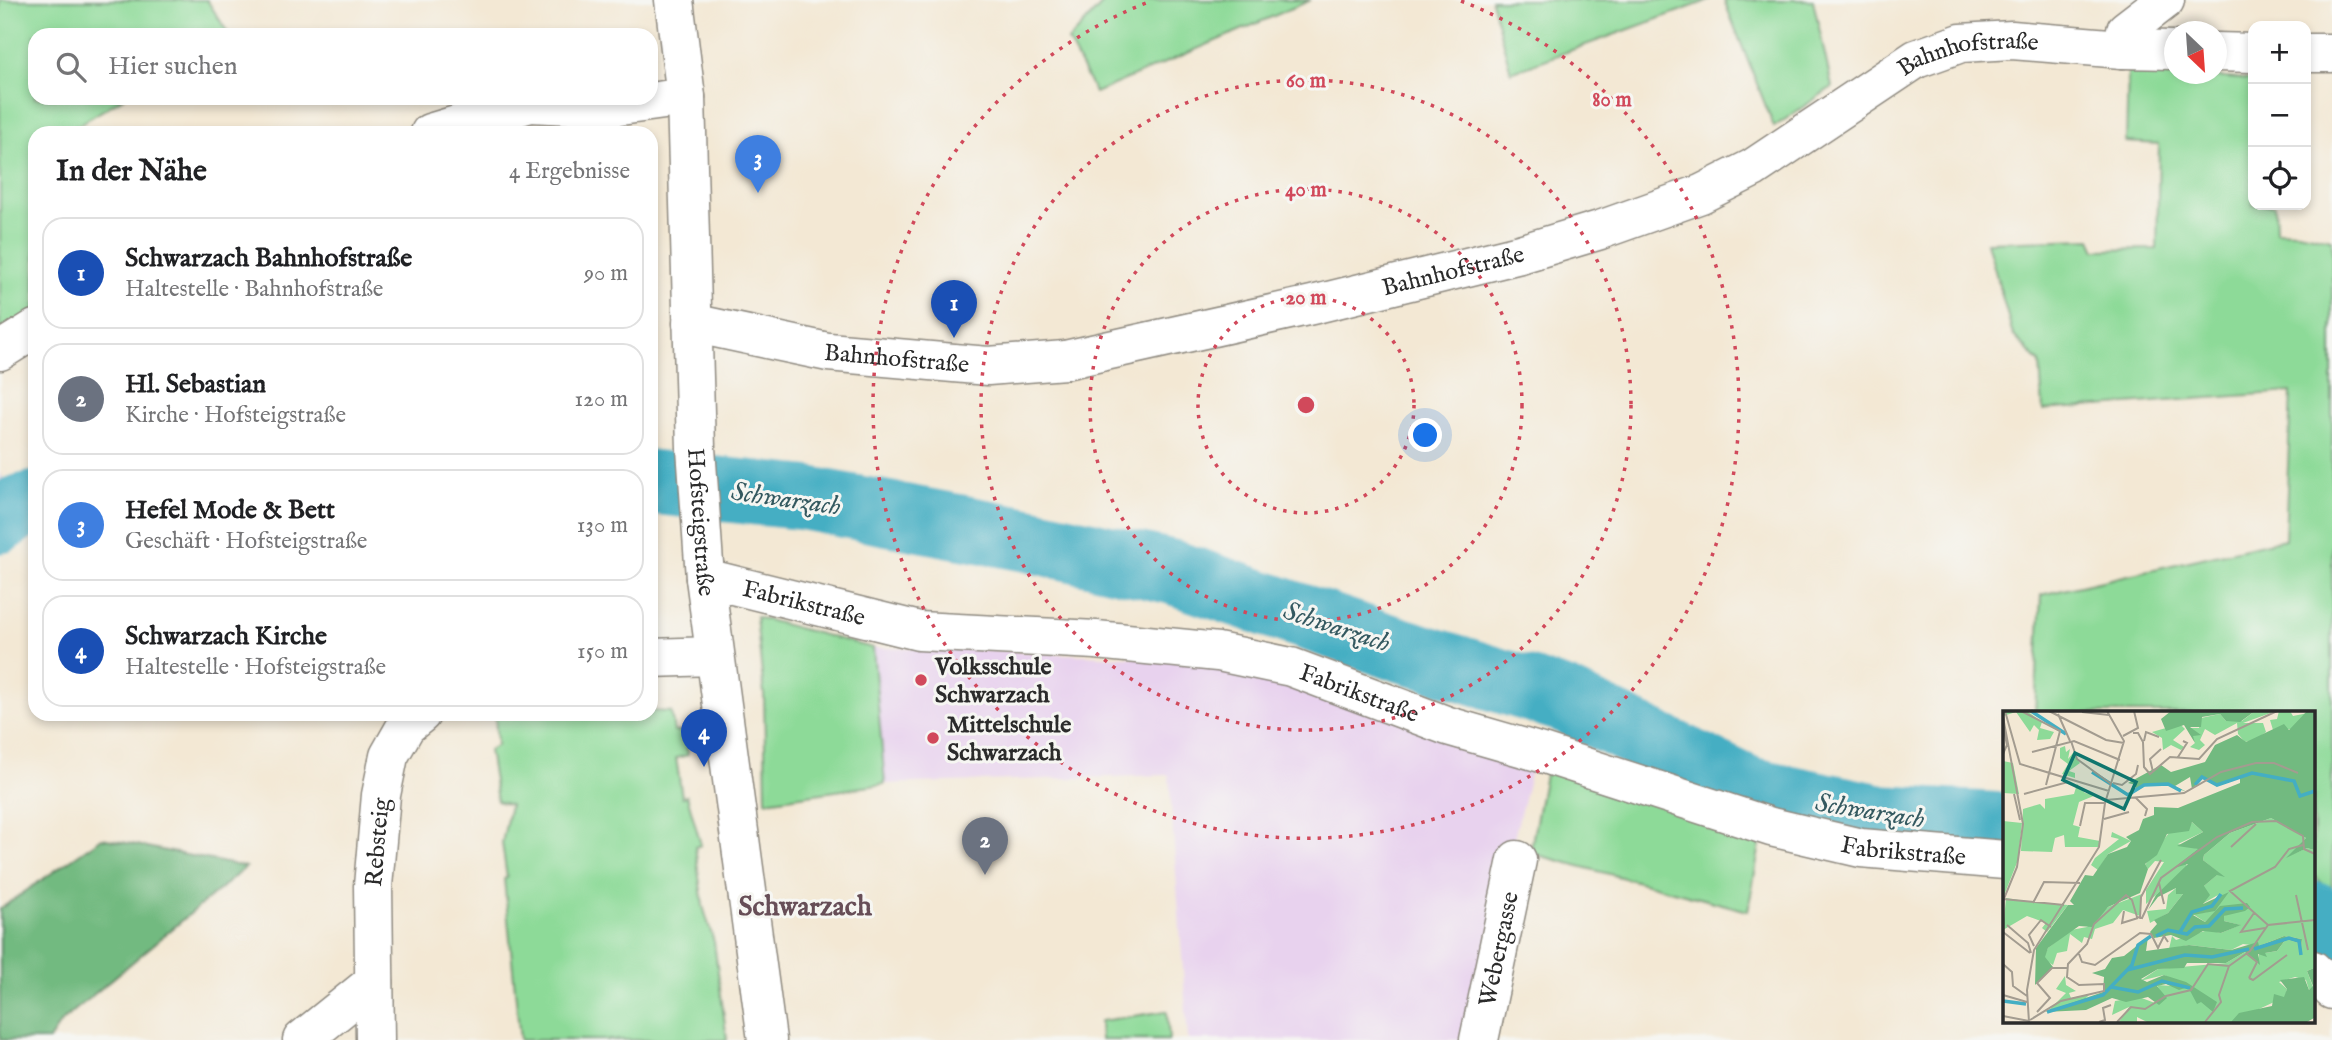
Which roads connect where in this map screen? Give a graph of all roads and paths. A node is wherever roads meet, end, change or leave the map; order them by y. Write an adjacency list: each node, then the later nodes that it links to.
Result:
1 (2165, 0): 3 (street)
2 (668, 24): 9 (street, Hofsteigstraße)
3 (2122, 49): 4 (street, Bahnhofstraße); 15 (street, Bahnhofstraße)
4 (2164, 50)
5 (2227, 52): 6 (street)
6 (2248, 52)
7 (2311, 53): 8 (street)
8 (2332, 53)
9 (686, 97): 10 (street); 15 (street, Hofsteigstraße)
10 (658, 101)
11 (517, 105): 14 (street)
12 (590, 105): 13 (street)
13 (628, 105)
14 (452, 126)
15 (692, 323): 18 (street, Hofsteigstraße)
16 (28, 334): 17 (street)
17 (0, 351)
18 (705, 578): 19 (street, Hofsteigstraße); 23 (street, Fabrikstraße)
19 (714, 656): 20 (street); 29 (street, Hofsteigstraße)
20 (658, 658)
21 (412, 721): 25 (street, Rebsteig)
22 (1517, 860): 30 (street, Webergasse)
23 (2003, 860)
24 (2314, 971): 26 (street)
25 (374, 982): 27 (street); 28 (street, Rebsteig)
26 (2332, 990)
27 (302, 1040)
28 (374, 1040)
29 (768, 1040)
30 (1479, 1040)

